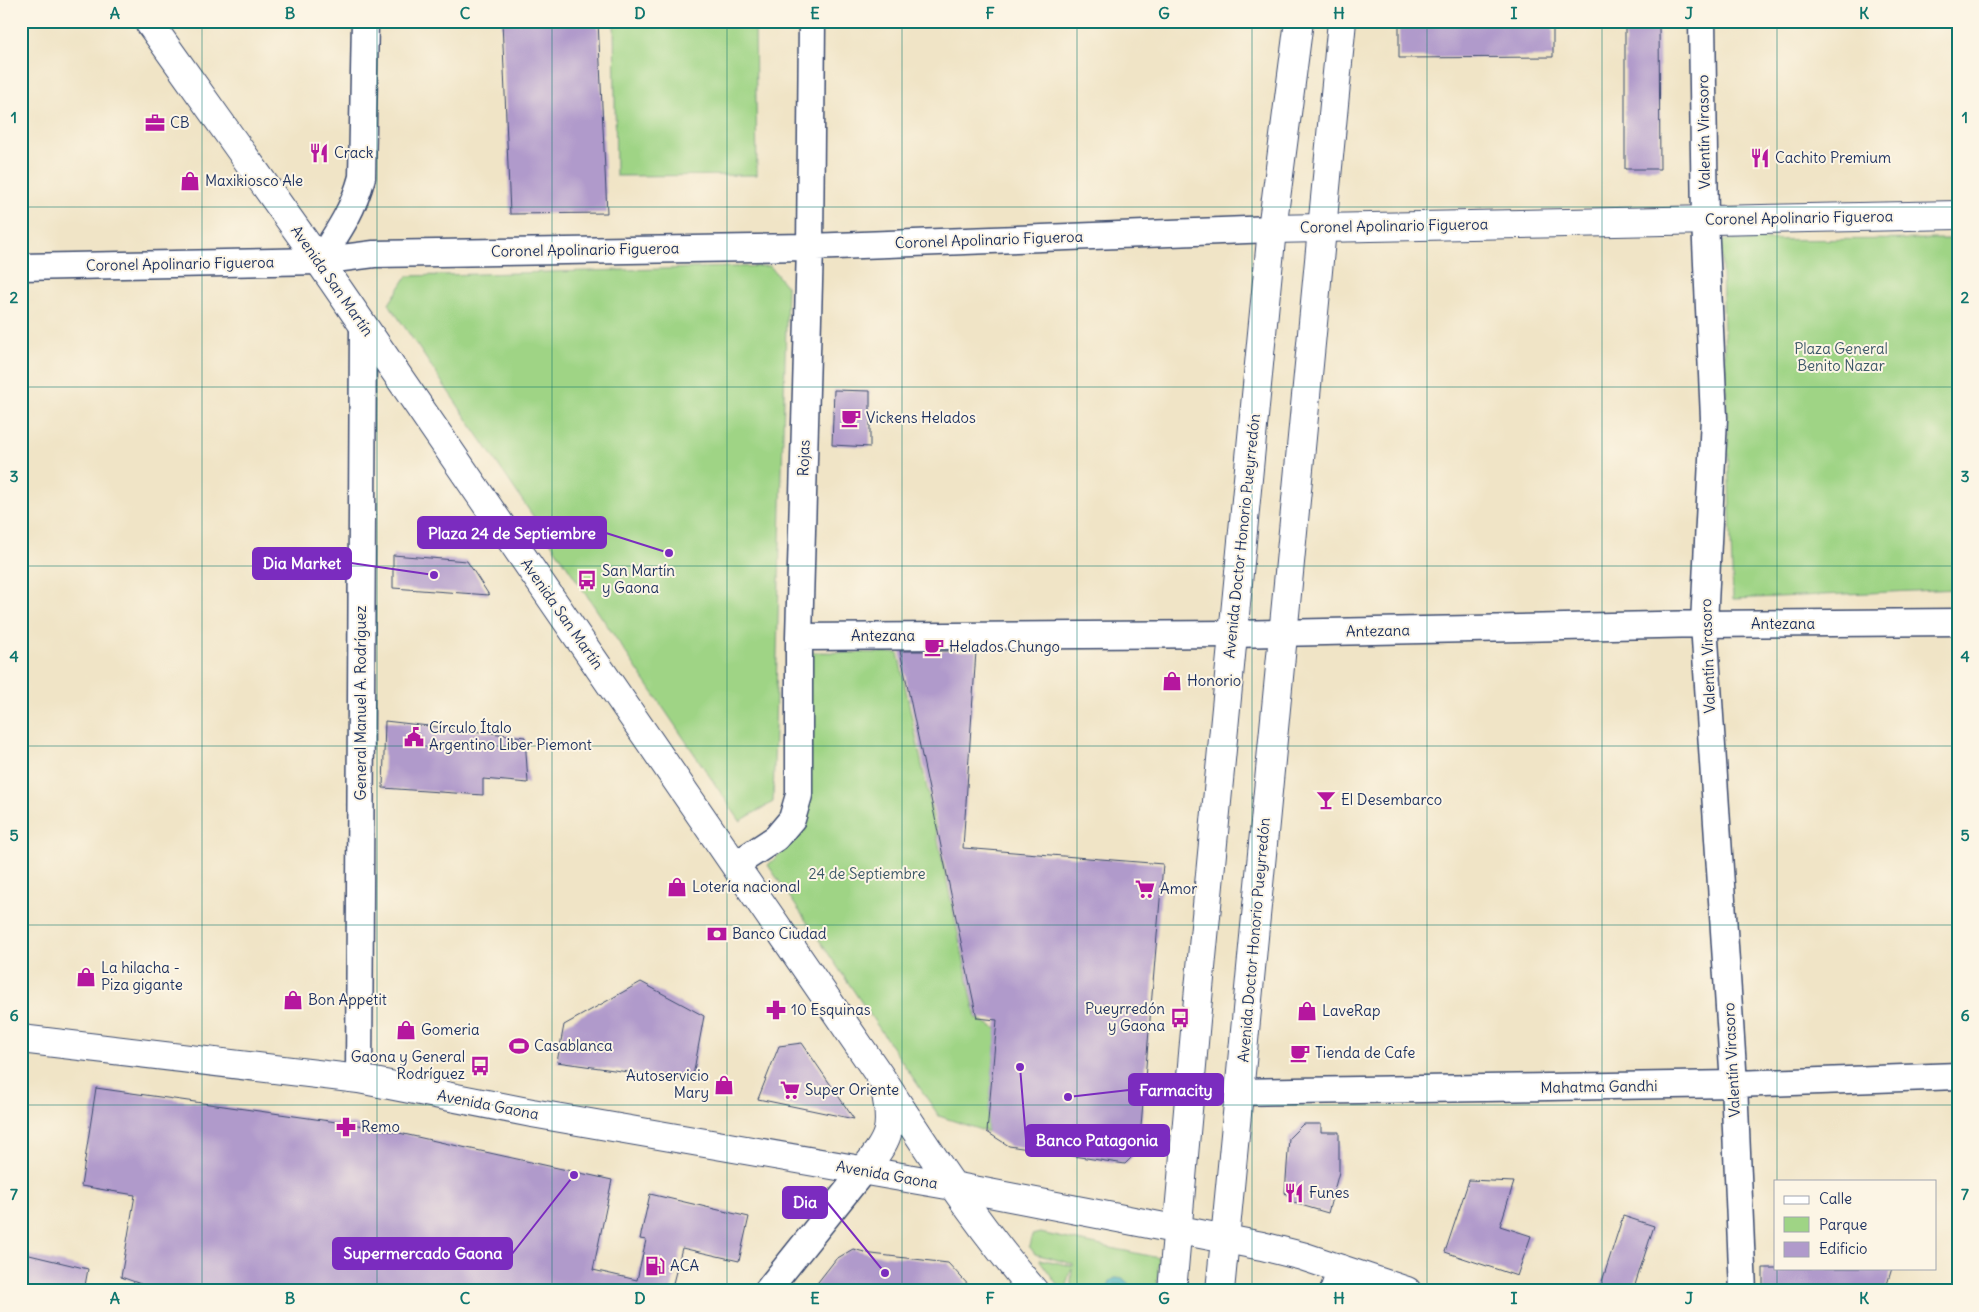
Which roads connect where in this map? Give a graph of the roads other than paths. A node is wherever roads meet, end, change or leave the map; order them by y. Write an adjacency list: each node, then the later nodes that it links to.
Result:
1 (148, 21): 12 (main road, Avenida San Martín)
2 (365, 21): 12 (street)
3 (812, 21): 11 (street, Rojas)
4 (1299, 21): 10 (main road, Avenida Doctor Honorio Pueyrredón)
5 (1342, 21): 9 (main road, Avenida Doctor Honorio Pueyrredón)
6 (1702, 21): 8 (street, Valentín Virasoro)
7 (1958, 215): 8 (main road, Coronel Apolinario Figueroa)
8 (1705, 220): 9 (main road, Coronel Apolinario Figueroa); 16 (street, Valentín Virasoro)
9 (1323, 227): 10 (main road, Coronel Apolinario Figueroa); 17 (main road, Avenida Doctor Honorio Pueyrredón)
10 (1272, 229): 11 (street, Coronel Apolinario Figueroa); 18 (main road, Avenida Doctor Honorio Pueyrredón)
11 (810, 248): 12 (street, Coronel Apolinario Figueroa); 19 (street, Rojas)
12 (318, 261): 13 (street, Coronel Apolinario Figueroa); 14 (main road, Avenida San Martín)
13 (21, 267)
14 (364, 326): 20 (main road, Avenida San Martín); 23 (street, General Manuel A. Rodríguez)
15 (1958, 622): 16 (street, Antezana)
16 (1704, 624): 17 (street, Antezana); 25 (street, Valentín Virasoro)
17 (1283, 633): 18 (street, Antezana); 26 (main road, Avenida Doctor Honorio Pueyrredón)
18 (1232, 634): 19 (street, Antezana); 29 (main road, Avenida Doctor Honorio Pueyrredón)
19 (799, 637): 20 (street, Rojas)
20 (735, 865): 24 (main road, Avenida San Martín)
21 (21, 1039): 23 (main road, Avenida Gaona)
22 (1958, 1076): 25 (street, Mahatma Gandhi)
23 (359, 1079): 27 (main road, Avenida Gaona)
24 (882, 1079): 27 (main road); 28 (main road, Avenida San Martín)
25 (1734, 1084): 26 (street, Mahatma Gandhi); 37 (street, Valentín Virasoro)
26 (1240, 1092): 30 (main road, Avenida Doctor Honorio Pueyrredón)
27 (863, 1171): 28 (main road, Avenida Gaona); 32 (street)
28 (953, 1186): 29 (main road, Avenida Gaona); 33 (main road, Avenida Gaona)
29 (1177, 1229): 30 (main road, Avenida Gaona); 34 (main road, Avenida Doctor Honorio Pueyrredón)
30 (1225, 1238): 31 (main road, Avenida Gaona); 35 (main road, Avenida Doctor Honorio Pueyrredón)
31 (1338, 1280): 36 (main road, Avenida Gaona)
32 (767, 1291)
33 (1034, 1291)
34 (1172, 1291)
35 (1220, 1291)
36 (1407, 1291)
37 (1743, 1291)

